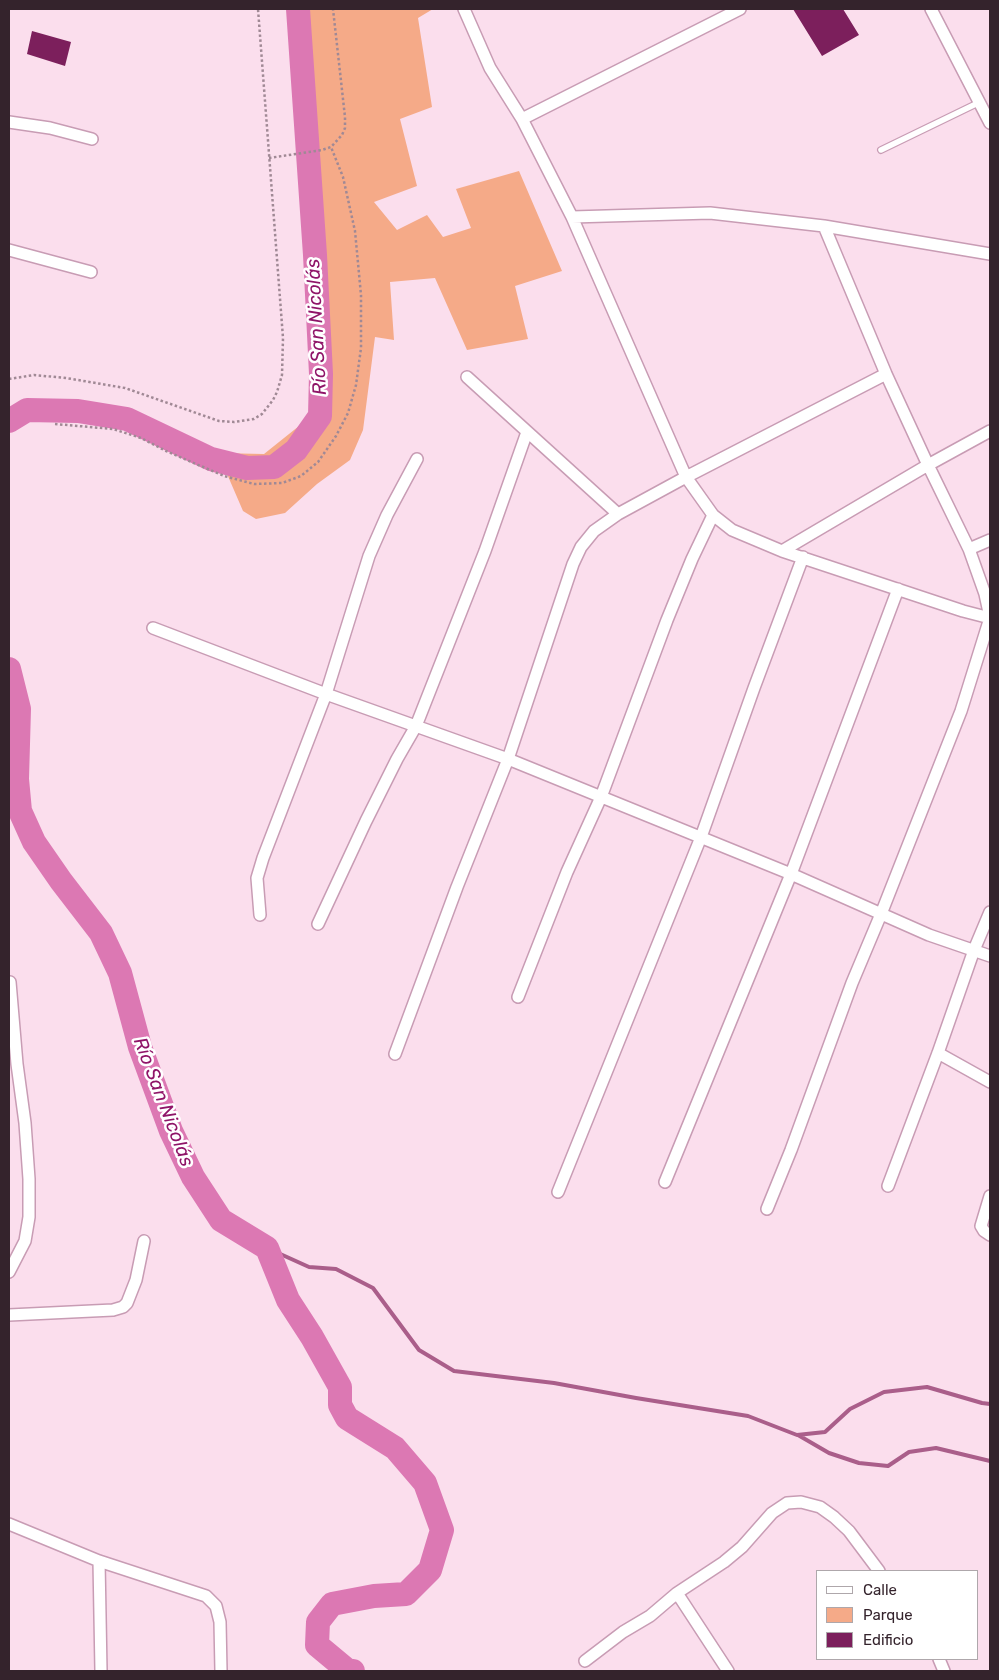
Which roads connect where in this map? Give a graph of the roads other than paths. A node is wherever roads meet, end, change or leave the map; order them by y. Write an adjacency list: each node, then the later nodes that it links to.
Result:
1 (464, 9): 7 (street)
2 (712, 9): 5 (street)
3 (740, 9): 5 (street)
4 (931, 9): 6 (street)
5 (718, 20): 7 (street)
6 (980, 102): 9 (street); 11 (lane)
7 (522, 119): 12 (street)
8 (9, 122): 10 (street)
9 (990, 123)
10 (92, 139)
11 (881, 150)
12 (572, 217): 13 (street); 23 (street)
13 (824, 226): 15 (street); 17 (street)
14 (9, 250): 16 (street)
15 (990, 254)
16 (90, 272)
17 (886, 374): 22 (street); 23 (street)
18 (467, 377): 20 (street)
19 (990, 431): 22 (street)
20 (527, 432): 24 (street); 34 (street)
21 (417, 459): 33 (street)
22 (928, 465): 27 (street); 28 (street)
23 (686, 476): 24 (street); 25 (street)
24 (618, 514): 35 (street)
25 (713, 515): 28 (street); 36 (street)
26 (990, 540): 27 (street)
27 (969, 549): 31 (street)
28 (782, 550): 29 (street)
29 (803, 557): 30 (street); 37 (street)
30 (898, 589): 31 (street); 38 (street)
31 (990, 618): 40 (street)
32 (152, 628): 33 (street)
33 (326, 694): 34 (street); 41 (street)
34 (416, 726): 35 (street); 42 (street)
35 (508, 759): 36 (street); 48 (street)
36 (601, 797): 37 (street); 46 (street)
37 (701, 837): 38 (street); 52 (street)
38 (791, 874): 40 (street); 50 (street)
39 (990, 912): 43 (street)
40 (881, 914): 43 (street); 54 (street)
41 (260, 915)
42 (318, 924)
43 (974, 950): 44 (street); 47 (street)
44 (990, 956)
45 (10, 982): 57 (street)
46 (518, 997)
47 (938, 1053): 49 (street); 51 (street)
48 (395, 1054)
49 (990, 1082)
50 (665, 1182)
51 (888, 1186)
52 (558, 1192)
53 (990, 1196): 55 (street)
54 (767, 1209)
55 (990, 1235)
56 (144, 1241): 58 (street)
57 (9, 1272)
58 (9, 1315)
59 (9, 1524): 60 (street)
60 (99, 1562): 64 (street); 65 (street)
61 (878, 1570): 62 (street)
62 (677, 1593): 63 (street); 66 (street)
63 (585, 1661)
64 (101, 1671)
65 (221, 1671)
66 (728, 1671)

